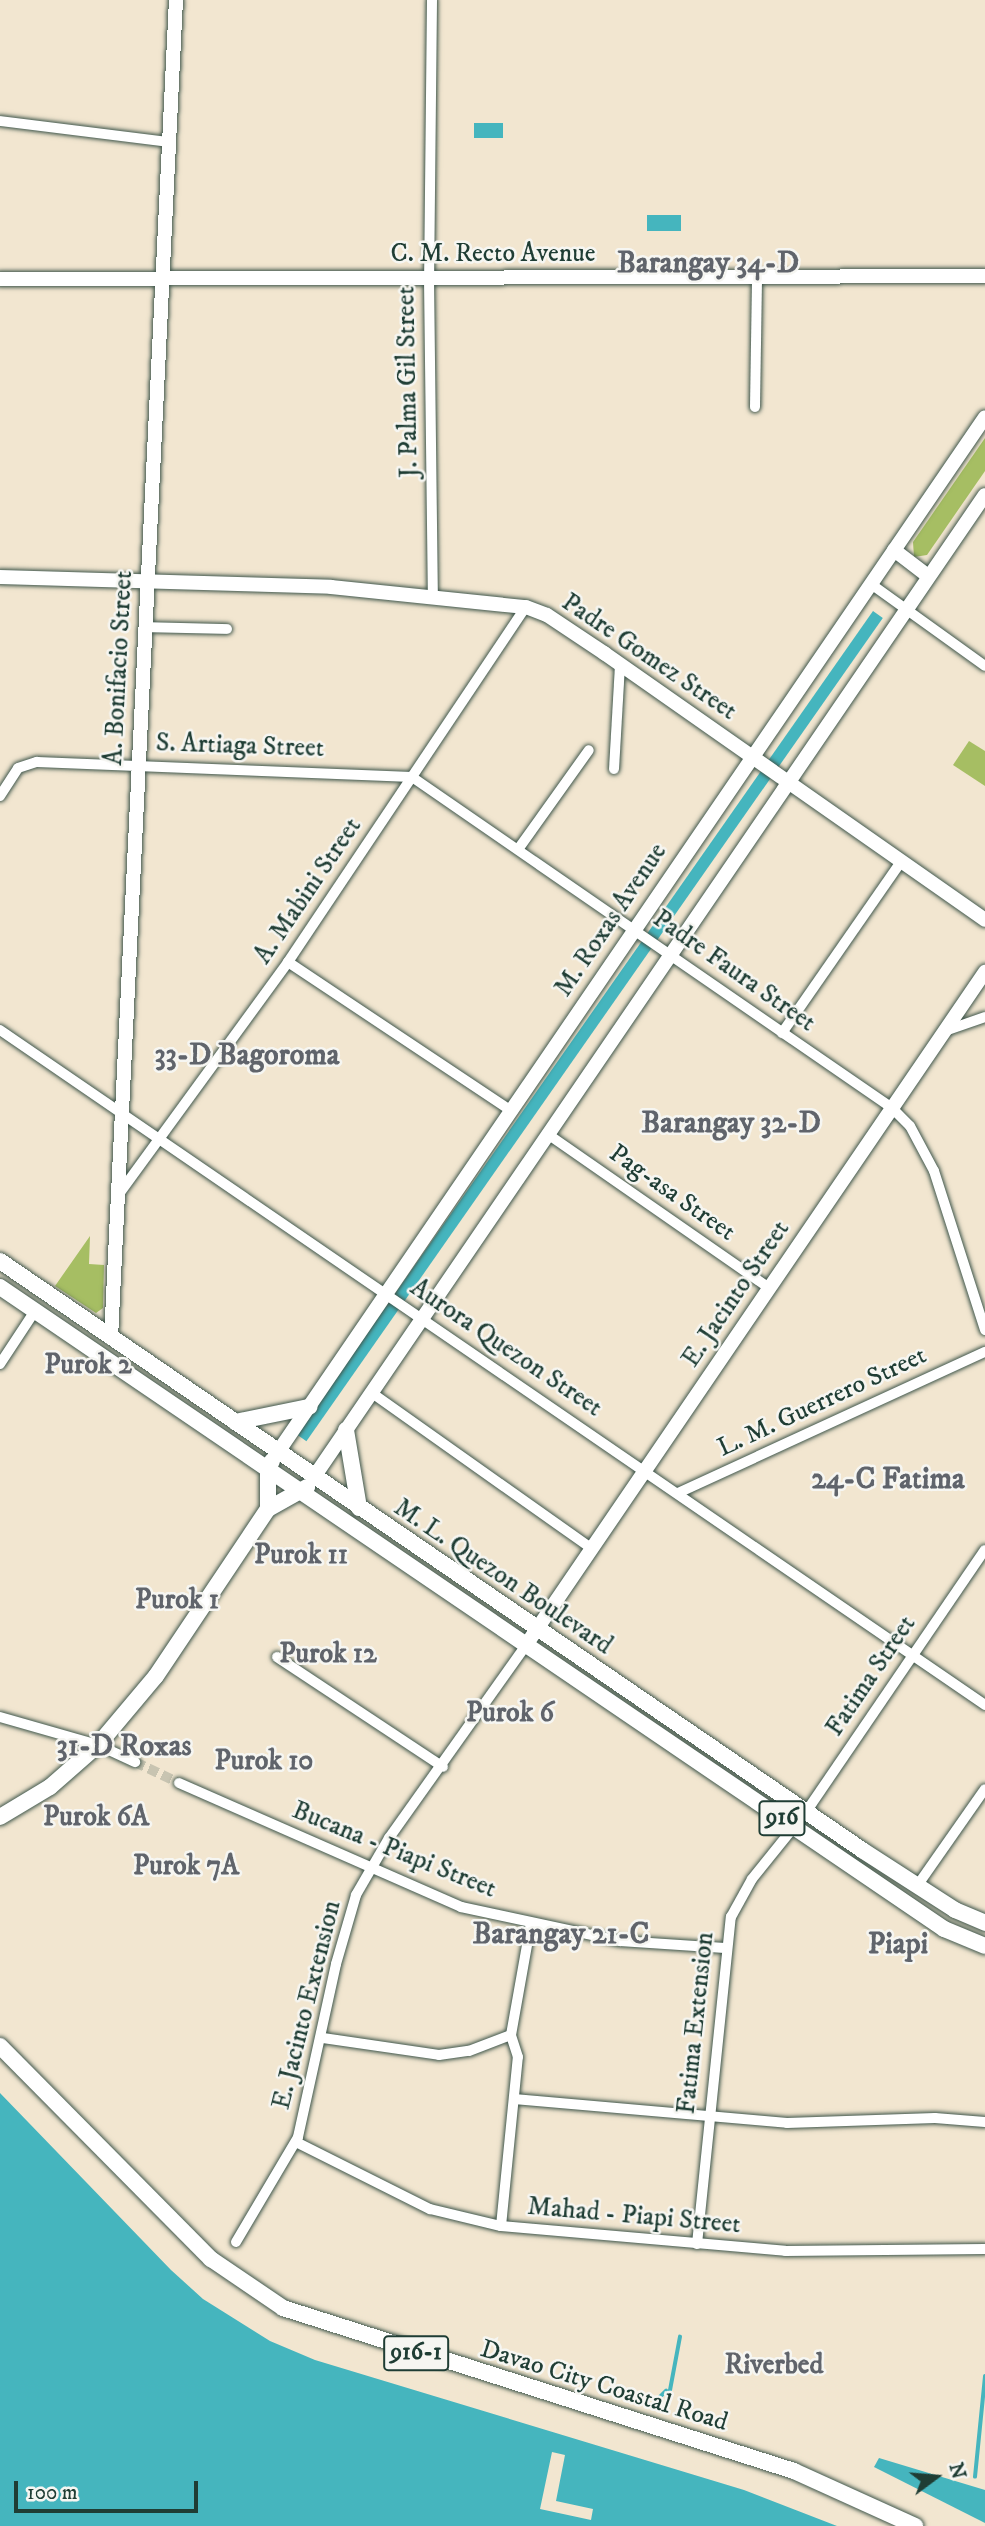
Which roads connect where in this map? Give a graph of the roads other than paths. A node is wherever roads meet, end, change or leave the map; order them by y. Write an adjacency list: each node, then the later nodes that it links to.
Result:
1 (176, 0): 4 (main road, A. Bonifacio Street)
2 (432, 0): 8 (street, J. Palma Gil Street)
3 (0, 121): 4 (street)
4 (169, 142): 6 (main road, A. Bonifacio Street)
5 (985, 276): 9 (main road, C. M. Recto Avenue)
6 (163, 278): 7 (main road, C. M. Recto Avenue); 8 (main road, C. M. Recto Avenue); 16 (main road, A. Bonifacio Street)
7 (0, 279)
8 (429, 279): 9 (main road, C. M. Recto Avenue); 18 (street, J. Palma Gil Street)
9 (757, 279): 10 (street)
10 (755, 407)
11 (985, 417): 13 (main road, M. Roxas Avenue)
12 (985, 495): 14 (main road)
13 (894, 550): 14 (main road); 17 (main road, M. Roxas Avenue)
14 (928, 576): 20 (main road)
15 (0, 577): 16 (main road, Padre Gomez Street)
16 (147, 582): 18 (main road, Padre Gomez Street); 21 (main road, A. Bonifacio Street)
17 (871, 584): 20 (street); 26 (main road, M. Roxas Avenue)
18 (433, 596): 19 (main road, Padre Gomez Street)
19 (526, 607): 23 (main road, Padre Gomez Street); 30 (street, A. Mabini Street)
20 (905, 609): 24 (street); 29 (main road)
21 (145, 626): 22 (street); 27 (main road, A. Bonifacio Street)
22 (227, 629)
23 (620, 665): 26 (main road, Padre Gomez Street); 28 (street)
24 (985, 666)
25 (589, 750): 32 (street)
26 (752, 757): 29 (main road, Padre Gomez Street); 35 (main road, M. Roxas Avenue)
27 (139, 765): 30 (street, S. Artiaga Street); 31 (street, S. Artiaga Street); 45 (main road, A. Bonifacio Street)
28 (614, 769)
29 (778, 775): 33 (main road, Padre Gomez Street); 36 (main road)
30 (412, 777): 32 (street, Padre Faura Street); 37 (street, A. Mabini Street)
31 (0, 796)
32 (519, 848): 35 (street, Padre Faura Street)
33 (900, 863): 34 (main road, Padre Gomez Street); 42 (street)
34 (985, 920)
35 (641, 934): 36 (street, Padre Faura Street); 44 (main road, M. Roxas Avenue)
36 (673, 956): 42 (street, Padre Faura Street); 46 (main road)
37 (288, 962): 44 (street); 47 (street, A. Mabini Street)
38 (985, 972): 41 (main road, E. Jacinto Street)
39 (985, 1017): 41 (street)
40 (0, 1030): 45 (street, Aurora Quezon Street)
41 (945, 1031): 43 (main road, E. Jacinto Street)
42 (782, 1032): 43 (street, Padre Faura Street)
43 (892, 1108): 51 (main road, E. Jacinto Street); 55 (street)
44 (511, 1111): 52 (main road, M. Roxas Avenue)
45 (122, 1113): 47 (street, Aurora Quezon Street); 48 (main road, A. Bonifacio Street)
46 (549, 1135): 51 (street, Pag-asa Street); 54 (main road)
47 (159, 1138): 48 (street, A. Mabini Street); 52 (street, Aurora Quezon Street)
48 (118, 1194): 56 (main road, A. Bonifacio Street)
49 (0, 1261): 56 (main road, M. L. Quezon Boulevard / 916)
50 (0, 1287): 53 (main road, M. L. Quezon Boulevard / 916)
51 (769, 1289): 65 (main road, E. Jacinto Street)
52 (385, 1295): 54 (street, Aurora Quezon Street); 60 (main road, M. Roxas Avenue)
53 (35, 1311): 58 (street); 64 (main road, M. L. Quezon Boulevard / 916)
54 (422, 1320): 59 (main road); 65 (street, Aurora Quezon Street)
55 (985, 1330)
56 (111, 1338): 61 (main road, M. L. Quezon Boulevard / 916)
57 (985, 1352): 68 (street, L. M. Guerrero Street)
58 (0, 1364)
59 (372, 1393): 62 (main road); 71 (street)
60 (309, 1407): 61 (main road); 63 (main road, M. Roxas Avenue)
61 (235, 1422): 63 (main road, M. L. Quezon Boulevard / 916)
62 (346, 1430): 66 (main road); 69 (main road)
63 (278, 1452): 64 (main road); 66 (main road, M. L. Quezon Boulevard / 916)
64 (268, 1468): 67 (main road, M. L. Quezon Boulevard / 916); 70 (main road)
65 (646, 1470): 68 (street, Aurora Quezon Street); 71 (main road, E. Jacinto Street)
66 (314, 1477): 67 (main road); 69 (main road, M. L. Quezon Boulevard / 916)
67 (304, 1492): 70 (main road); 74 (main road, M. L. Quezon Boulevard / 916)
68 (678, 1493): 75 (street, Aurora Quezon Street)
69 (359, 1508): 73 (main road, M. L. Quezon Boulevard / 916)
70 (268, 1509): 79 (main road)
71 (592, 1549): 73 (main road, E. Jacinto Street)
72 (985, 1550): 75 (street, Fatima Street)
73 (536, 1630): 74 (main road, E. Jacinto Street); 84 (main road, M. L. Quezon Boulevard / 916)
74 (526, 1645): 81 (street, E. Jacinto Extension); 86 (main road, M. L. Quezon Boulevard / 916)
75 (913, 1656): 77 (street, Aurora Quezon Street); 84 (street, Fatima Street)
76 (277, 1657): 81 (street)
77 (985, 1705)
78 (0, 1717): 79 (street)
79 (98, 1745): 80 (street); 85 (main road)
80 (135, 1762)
81 (443, 1767): 87 (street, E. Jacinto Extension)
82 (179, 1783): 87 (street, Bucana - Piapi Street)
83 (985, 1789): 88 (street)
84 (806, 1812): 86 (street, Fatima Street); 88 (main road, M. L. Quezon Boulevard / 916)
85 (0, 1817)
86 (794, 1827): 91 (main road, M. L. Quezon Boulevard / 916); 92 (street, Fatima Extension)
87 (370, 1868): 89 (street, Bucana - Piapi Street); 94 (street, E. Jacinto Extension)
88 (917, 1886): 90 (main road, M. L. Quezon Boulevard / 916)
89 (531, 1923): 92 (street, Bucana - Piapi Street); 93 (street)
90 (985, 1923)
91 (985, 1946)
92 (725, 1948): 97 (street, Fatima Extension)
93 (511, 2035): 94 (street); 96 (street)
94 (323, 2038): 99 (street, E. Jacinto Extension)
95 (0, 2046): 104 (main road, Davao City Coastal Road / 916-1)
96 (514, 2099): 97 (street); 100 (street)
97 (709, 2118): 98 (street); 102 (street, Fatima Extension)
98 (985, 2122)
99 (296, 2142): 100 (street, Mahad - Piapi Street); 101 (street, E. Jacinto Extension)
100 (501, 2226): 102 (street, Mahad - Piapi Street)
101 (236, 2242)
102 (697, 2244): 103 (street, Mahad - Piapi Street)
103 (985, 2249)
104 (915, 2526)

